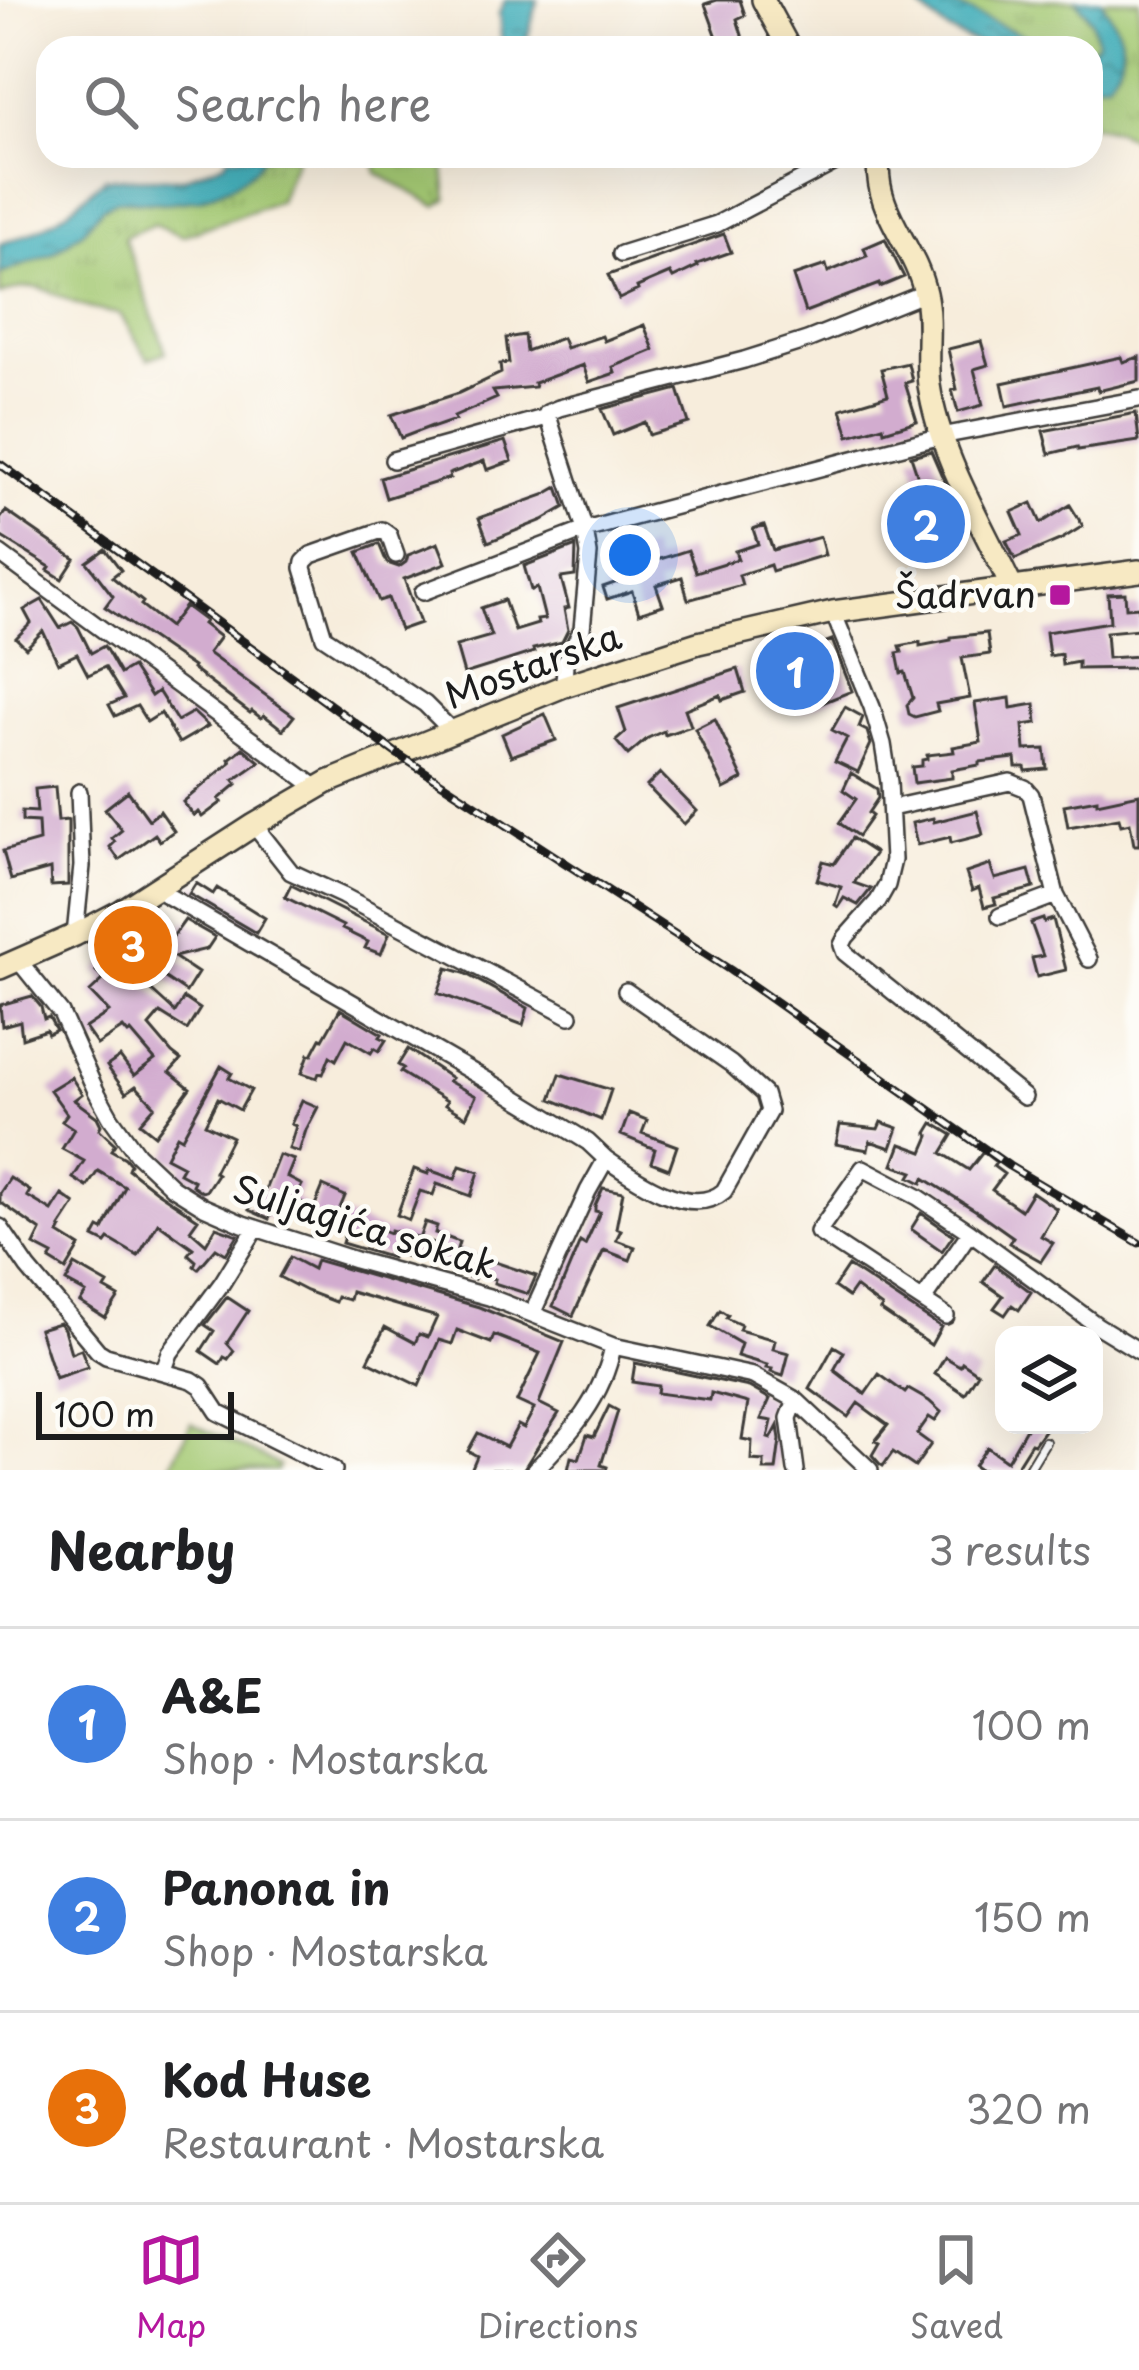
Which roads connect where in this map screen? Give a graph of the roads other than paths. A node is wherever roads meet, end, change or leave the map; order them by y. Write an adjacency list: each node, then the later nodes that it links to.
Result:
1 (763, 0): 2 (main road)
2 (782, 36)
3 (824, 168): 5 (street)
4 (880, 168): 6 (main road)
5 (621, 254)
6 (926, 293): 8 (street); 9 (main road)
7 (1139, 399): 9 (street)
8 (547, 417): 10 (street); 11 (street)
9 (941, 436): 11 (street); 15 (main road)
10 (393, 460)
11 (585, 530): 16 (street); 18 (street)
12 (0, 554): 20 (street)
13 (396, 555): 19 (street)
14 (1139, 571): 15 (main road, Mostarska)
15 (1012, 588): 17 (main road, Mostarska)
16 (423, 592)
17 (833, 613): 18 (main road, Mostarska); 22 (street)
18 (563, 686): 19 (main road, Mostarska)
19 (452, 730): 20 (main road, Mostarska)
20 (317, 788): 23 (main road, Mostarska)
21 (79, 792): 27 (street)
22 (891, 808): 25 (street); 32 (street)
23 (254, 825): 24 (main road, Mostarska); 31 (street)
24 (155, 889): 27 (main road, Mostarska); 33 (street)
25 (1056, 895): 26 (street); 28 (street)
26 (1000, 916)
27 (75, 935): 29 (main road, Mostarska)
28 (1089, 959)
29 (10, 964): 35 (street, Suljagića sokak)
30 (626, 991): 33 (street)
31 (571, 1016)
32 (1024, 1097)
33 (607, 1159): 38 (street, Suljagića sokak)
34 (0, 1227): 42 (street)
35 (256, 1228): 38 (street, Suljagića sokak); 42 (street)
36 (970, 1232): 37 (street); 37 (street); 41 (street)
37 (923, 1300): 39 (street)
38 (533, 1312): 40 (street, Suljagića sokak)
39 (946, 1316)
40 (614, 1346): 43 (street, Suljagića sokak); 46 (street)
41 (1139, 1351)
42 (164, 1370): 45 (street)
43 (796, 1400): 47 (street); 48 (street, Suljagića sokak)
44 (1045, 1442): 49 (lane)
45 (334, 1470)
46 (535, 1470)
47 (796, 1470)
48 (870, 1470)
49 (1028, 1470)

